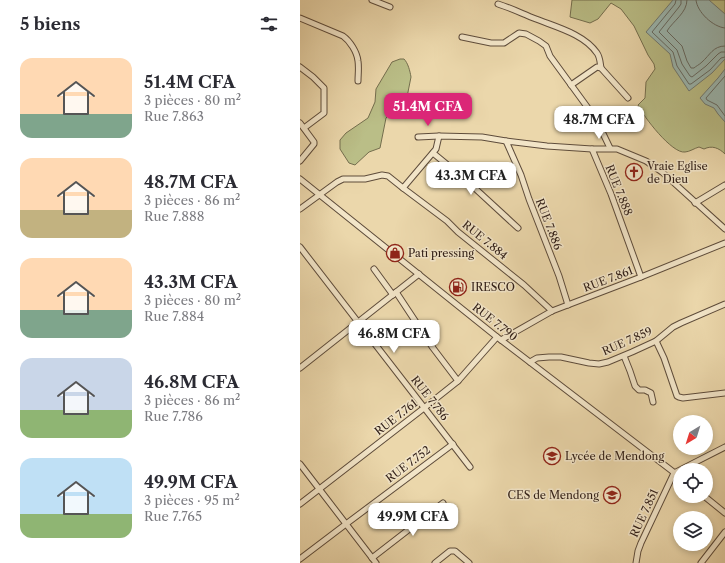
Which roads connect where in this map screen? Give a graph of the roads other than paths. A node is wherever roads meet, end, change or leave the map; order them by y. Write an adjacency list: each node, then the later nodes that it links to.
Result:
1 (372, 0): 3 (street)
2 (498, 4): 7 (street)
3 (390, 7)
4 (300, 18): 8 (street)
5 (462, 36): 9 (street)
6 (300, 67): 11 (street)
7 (601, 68): 9 (street); 10 (street)
8 (358, 81)
9 (571, 85): 15 (street)
10 (628, 98)
11 (302, 126): 18 (street)
12 (439, 136): 13 (street); 14 (street); 17 (street)
13 (418, 137)
14 (506, 141): 16 (street); 34 (street, RUE 7.886)
15 (610, 148): 16 (street, RUE 7.888); 23 (street, RUE 7.888)
16 (592, 149): 31 (street, RUE 7.888)
17 (433, 153): 21 (street); 25 (street)
18 (300, 161)
19 (300, 179): 22 (street, RUE 7.790)
20 (725, 185): 23 (street)
21 (403, 188): 22 (street, RUE 7.884); 35 (street, RUE 7.884)
22 (319, 194): 24 (street, RUE 7.884); 30 (street, RUE 7.790)
23 (695, 203): 26 (street, RUE 7.888)
24 (300, 209)
25 (518, 228)
26 (725, 229)
27 (725, 242): 31 (street, RUE 7.861)
28 (300, 247): 36 (street, RUE 7.786)
29 (374, 269): 32 (street)
30 (419, 274): 32 (street); 37 (street, RUE 7.790)
31 (641, 277): 34 (street, RUE 7.861)
32 (394, 294): 36 (street); 42 (street)
33 (725, 304): 38 (street, RUE 7.859)
34 (568, 305): 35 (street, RUE 7.861)
35 (552, 311): 37 (street, RUE 7.861)
36 (358, 322): 41 (street); 45 (street, RUE 7.786)
37 (499, 339): 40 (street, RUE 7.790); 42 (street, RUE 7.761)
38 (656, 340): 39 (street, RUE 7.859); 43 (street)
39 (624, 356): 40 (street, RUE 7.859); 44 (street)
40 (530, 362): 51 (street, RUE 7.790)
41 (300, 368)
42 (458, 381): 45 (street, RUE 7.761)
43 (725, 393)
44 (653, 402)
45 (424, 408): 46 (street, RUE 7.786); 53 (street, RUE 7.761)
46 (453, 444): 50 (street, RUE 7.786); 58 (street, RUE 7.752)
47 (725, 448): 48 (street)
48 (694, 463)
49 (300, 464): 53 (street)
50 (470, 467)
51 (673, 472)
52 (673, 475): 64 (street, RUE 7.851)
53 (319, 489): 56 (street, RUE 7.761); 58 (street)
54 (443, 503): 61 (street)
55 (713, 503): 57 (street)
56 (300, 504)
57 (725, 513)
58 (346, 524): 60 (street, RUE 7.752); 61 (street)
59 (725, 532): 65 (street)
60 (300, 559)
61 (374, 561)
62 (435, 563): 63 (street)
63 (469, 563)
64 (636, 563)
65 (701, 563)

